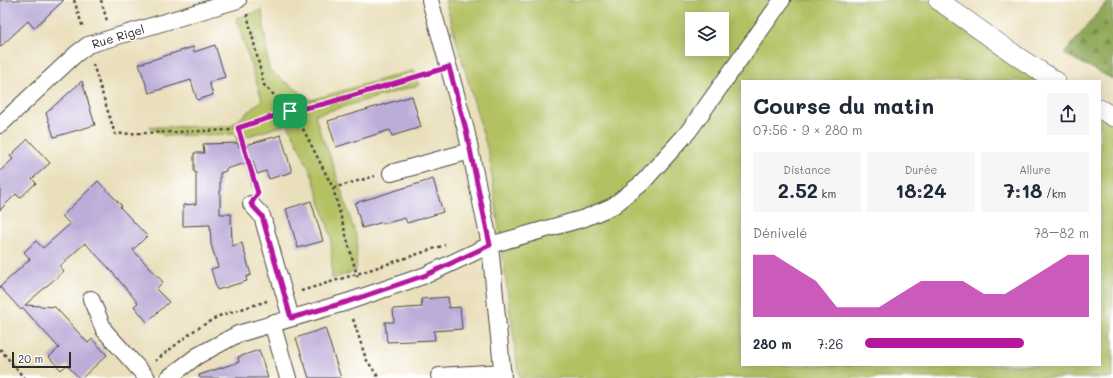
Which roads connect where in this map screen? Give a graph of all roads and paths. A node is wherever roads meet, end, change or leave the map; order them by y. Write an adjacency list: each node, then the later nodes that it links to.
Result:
1 (74, 0): 8 (path)
2 (101, 0): 7 (path)
3 (430, 0): 9 (street)
4 (782, 0): 20 (street)
5 (938, 0): 10 (street)
6 (242, 4): 7 (street, Rue Rigel); 12 (path)
7 (112, 37): 8 (street, Rue Rigel)
8 (88, 45): 14 (street, Rue Rigel); 15 (path)
9 (449, 67): 12 (path); 16 (street)
10 (1054, 80)
11 (1101, 110): 13 (street)
12 (290, 111): 15 (path); 18 (path)
13 (1113, 117)
14 (0, 124)
15 (238, 128): 19 (path)
16 (470, 152): 17 (street); 20 (street)
17 (391, 173): 18 (path)
18 (333, 188): 22 (path)
19 (251, 204): 23 (street)
20 (490, 245): 22 (street); 26 (street)
21 (91, 299): 29 (street)
22 (347, 302): 23 (street); 32 (path)
23 (291, 318): 24 (street)
24 (272, 323): 30 (street); 31 (street)
25 (0, 349): 28 (path)
26 (503, 375): 27 (street)
27 (439, 376)
28 (24, 378)
29 (147, 378)
30 (168, 378)
31 (288, 378)
32 (379, 378)

